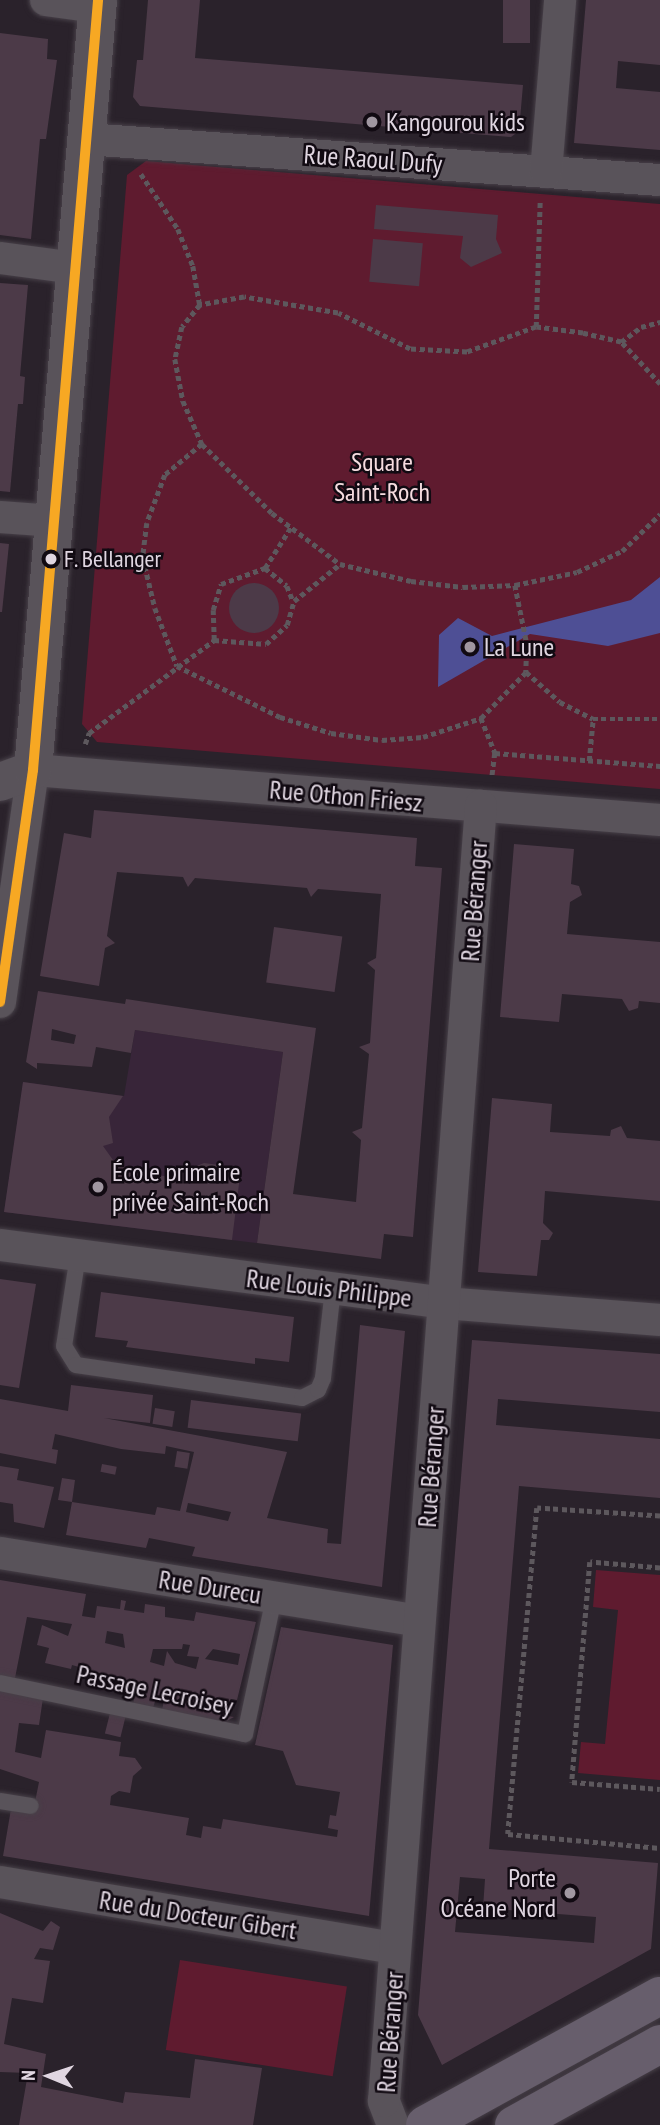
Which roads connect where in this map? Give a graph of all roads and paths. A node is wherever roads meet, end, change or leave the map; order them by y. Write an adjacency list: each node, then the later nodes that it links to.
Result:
1 (46, 0): 3 (street)
2 (560, 0): 5 (street)
3 (97, 4): 4 (street)
4 (103, 140): 5 (street, Rue Raoul Dufy); 8 (street); 9 (path)
5 (545, 172): 6 (street, Rue Raoul Dufy); 11 (path)
6 (660, 180)
7 (0, 258): 8 (street)
8 (75, 268): 17 (street)
9 (200, 305): 11 (path); 14 (path)
10 (660, 321): 12 (path)
11 (536, 327): 12 (path)
12 (621, 342): 13 (path)
13 (660, 384)
14 (202, 444): 18 (path); 24 (path)
15 (660, 514): 21 (path)
16 (0, 517): 17 (street)
17 (54, 521): 33 (street)
18 (290, 527): 19 (path); 20 (path)
19 (340, 564): 21 (path); 22 (path)
20 (265, 568): 22 (path); 23 (path)
21 (515, 585): 25 (path)
22 (293, 601): 23 (path)
23 (214, 640): 24 (path)
24 (177, 666): 26 (path); 32 (path)
25 (526, 673): 26 (path); 27 (path)
26 (481, 718): 29 (path)
27 (593, 719): 28 (path); 30 (path)
28 (660, 719)
29 (495, 753): 30 (path); 34 (path)
30 (589, 761): 31 (path)
31 (660, 766)
32 (72, 774): 33 (street, Rue Othon Friesz); 34 (street, Rue Othon Friesz)
33 (16, 776): 36 (street)
34 (485, 806): 35 (street, Rue Othon Friesz); 40 (street, Rue Béranger)
35 (660, 821)
36 (0, 1002)
37 (0, 1245): 38 (street, Rue Louis Philippe)
38 (78, 1255): 39 (street, Rue Louis Philippe); 39 (lane)
39 (333, 1289): 40 (street, Rue Louis Philippe)
40 (444, 1303): 41 (street, Rue Louis Philippe); 46 (street, Rue Béranger)
41 (660, 1320)
42 (660, 1516): 51 (path)
43 (0, 1553): 45 (street, Rue Durecu)
44 (660, 1568): 48 (path)
45 (274, 1598): 46 (street, Rue Durecu); 47 (lane, Passage Lecroisey)
46 (420, 1621): 53 (street, Rue Béranger)
47 (0, 1683)
48 (660, 1789)
49 (0, 1801): 50 (lane)
50 (31, 1806)
51 (660, 1848)
52 (0, 1882): 53 (street, Rue du Docteur Gibert)
53 (395, 1948): 56 (street, Rue Béranger)
54 (660, 1996): 57 (main road)
55 (660, 2044): 58 (main road)
56 (393, 2125)
57 (425, 2125)
58 (514, 2125)

